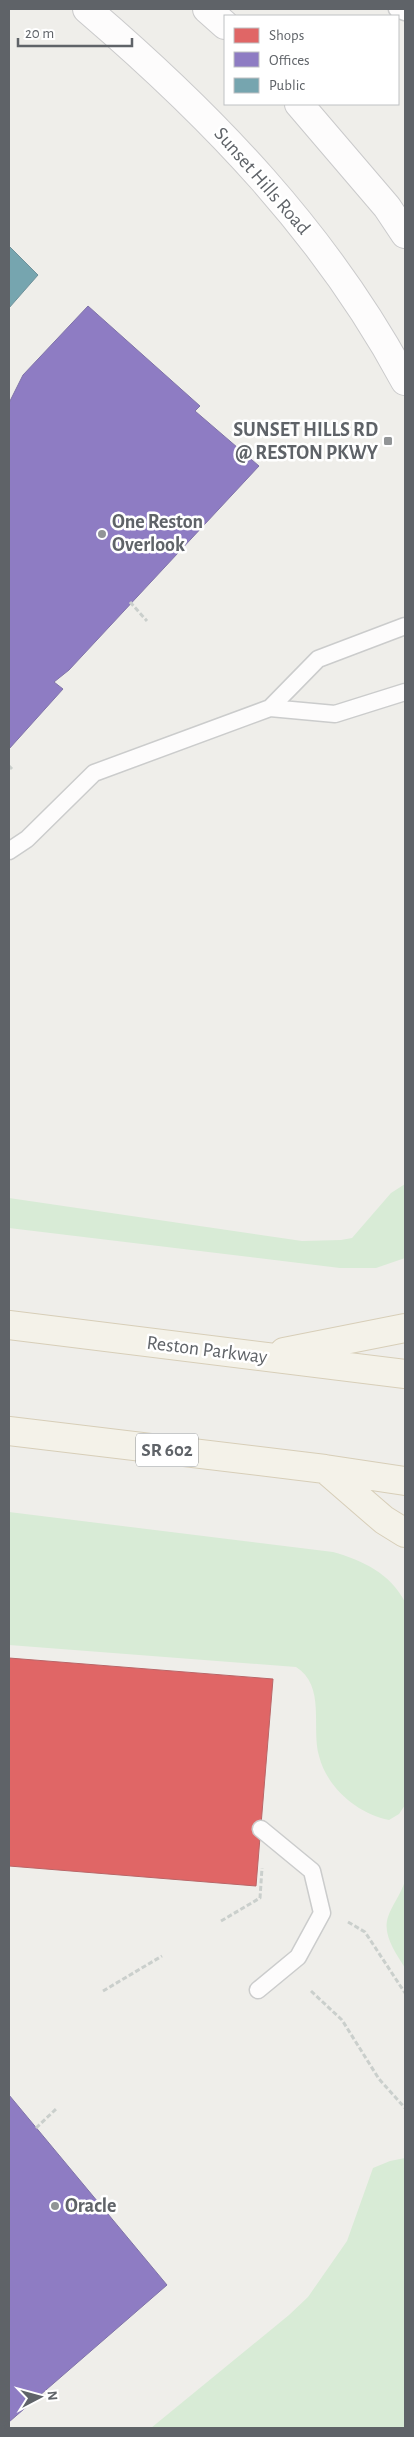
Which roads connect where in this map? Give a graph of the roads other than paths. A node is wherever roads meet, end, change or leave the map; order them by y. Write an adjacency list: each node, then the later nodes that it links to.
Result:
1 (87, 9): 8 (main road, Sunset Hills Road)
2 (207, 9): 5 (main road)
3 (398, 9): 4 (lane)
4 (405, 12)
5 (224, 24)
6 (300, 105): 7 (main road)
7 (405, 234)
8 (405, 381)
9 (405, 626): 11 (lane)
10 (405, 692): 11 (lane)
11 (270, 708): 12 (lane)
12 (9, 850)
13 (9, 1324): 15 (main road, Reston Parkway)
14 (405, 1328): 15 (main road)
15 (258, 1357): 16 (main road, Reston Parkway)
16 (405, 1374)
17 (9, 1431): 18 (main road, SR 602)
18 (325, 1469): 19 (main road, SR 602); 20 (main road)
19 (405, 1481)
20 (405, 1532)
21 (261, 1830): 22 (lane)
22 (258, 1990)

